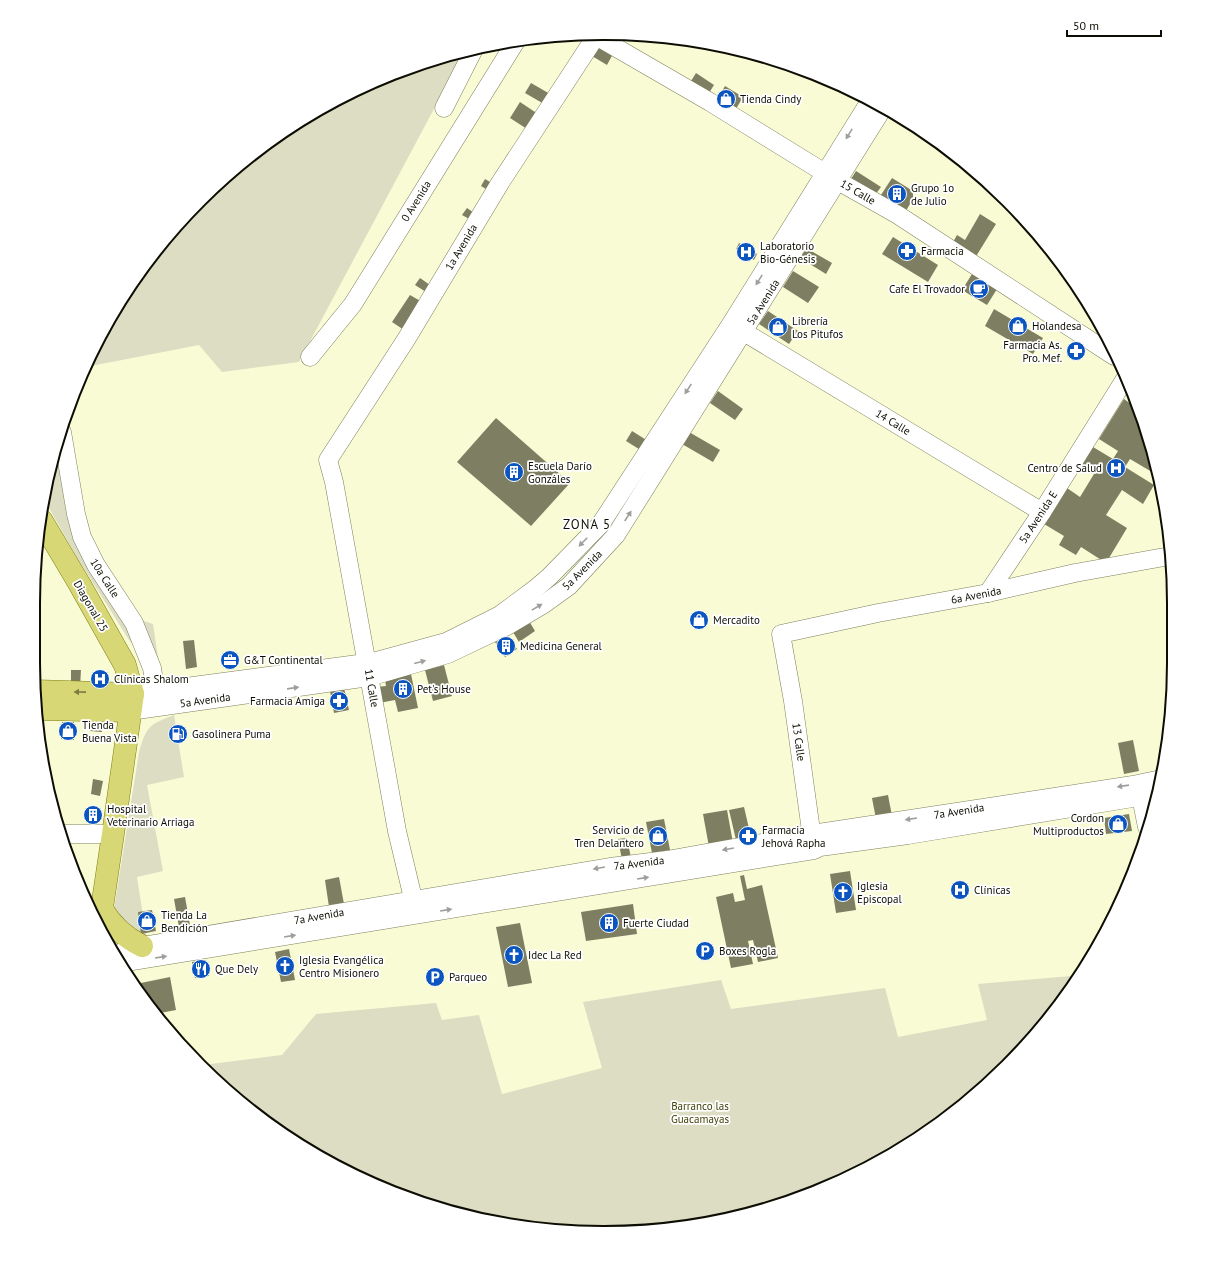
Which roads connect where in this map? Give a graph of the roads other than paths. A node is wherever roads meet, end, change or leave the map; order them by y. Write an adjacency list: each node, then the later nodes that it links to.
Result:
1 (593, 40): 14 (street, 1a Avenida)
2 (621, 42): 8 (street, 15 Calle)
3 (512, 48): 11 (street, 0 Avenida)
4 (470, 56): 6 (street)
5 (868, 106): 8 (street, 5a Avenida, one-way to 8)
6 (444, 108)
7 (879, 112): 8 (street, 5a Avenida)
8 (832, 177): 9 (street, 5a Avenida); 10 (street, 15 Calle); 20 (street, 5a Avenida, one-way to 20)
9 (744, 332): 15 (street, 14 Calle); 20 (street, 5a Avenida, one-way to 9)
10 (1108, 352)
11 (310, 357)
12 (1122, 384): 15 (street, 5a Avenida E)
13 (64, 442): 22 (street, 10a Calle)
14 (328, 460): 20 (street, 11 Calle)
15 (1042, 512): 18 (street, 5a Avenida E)
16 (46, 527): 22 (main road, Diagonal 25)
17 (1165, 557): 18 (street, 6a Avenida)
18 (988, 593): 19 (street, 6a Avenida)
19 (781, 634): 29 (street, 13 Calle)
20 (368, 670): 22 (street, 5a Avenida, one-way to 20); 22 (street, 5a Avenida); 30 (street, 11 Calle)
21 (41, 691): 22 (main road, 5a Avenida, one-way to 21)
22 (138, 699): 23 (main road, 5a Avenida); 28 (main road, 10a Calle)
23 (42, 709)
24 (1154, 780): 29 (street, 7a Avenida, one-way to 29)
25 (1149, 795): 26 (street); 29 (street, 7a Avenida)
26 (1148, 807)
27 (67, 834): 28 (street)
28 (114, 834): 31 (main road, 10a Calle)
29 (813, 842): 30 (street, 7a Avenida)
30 (415, 908): 32 (street, 7a Avenida); 34 (street, 7a Avenida, one-way to 30)
31 (101, 915): 32 (main road)
32 (142, 946): 33 (street, 7a Avenida)
33 (121, 953)
34 (126, 962)

